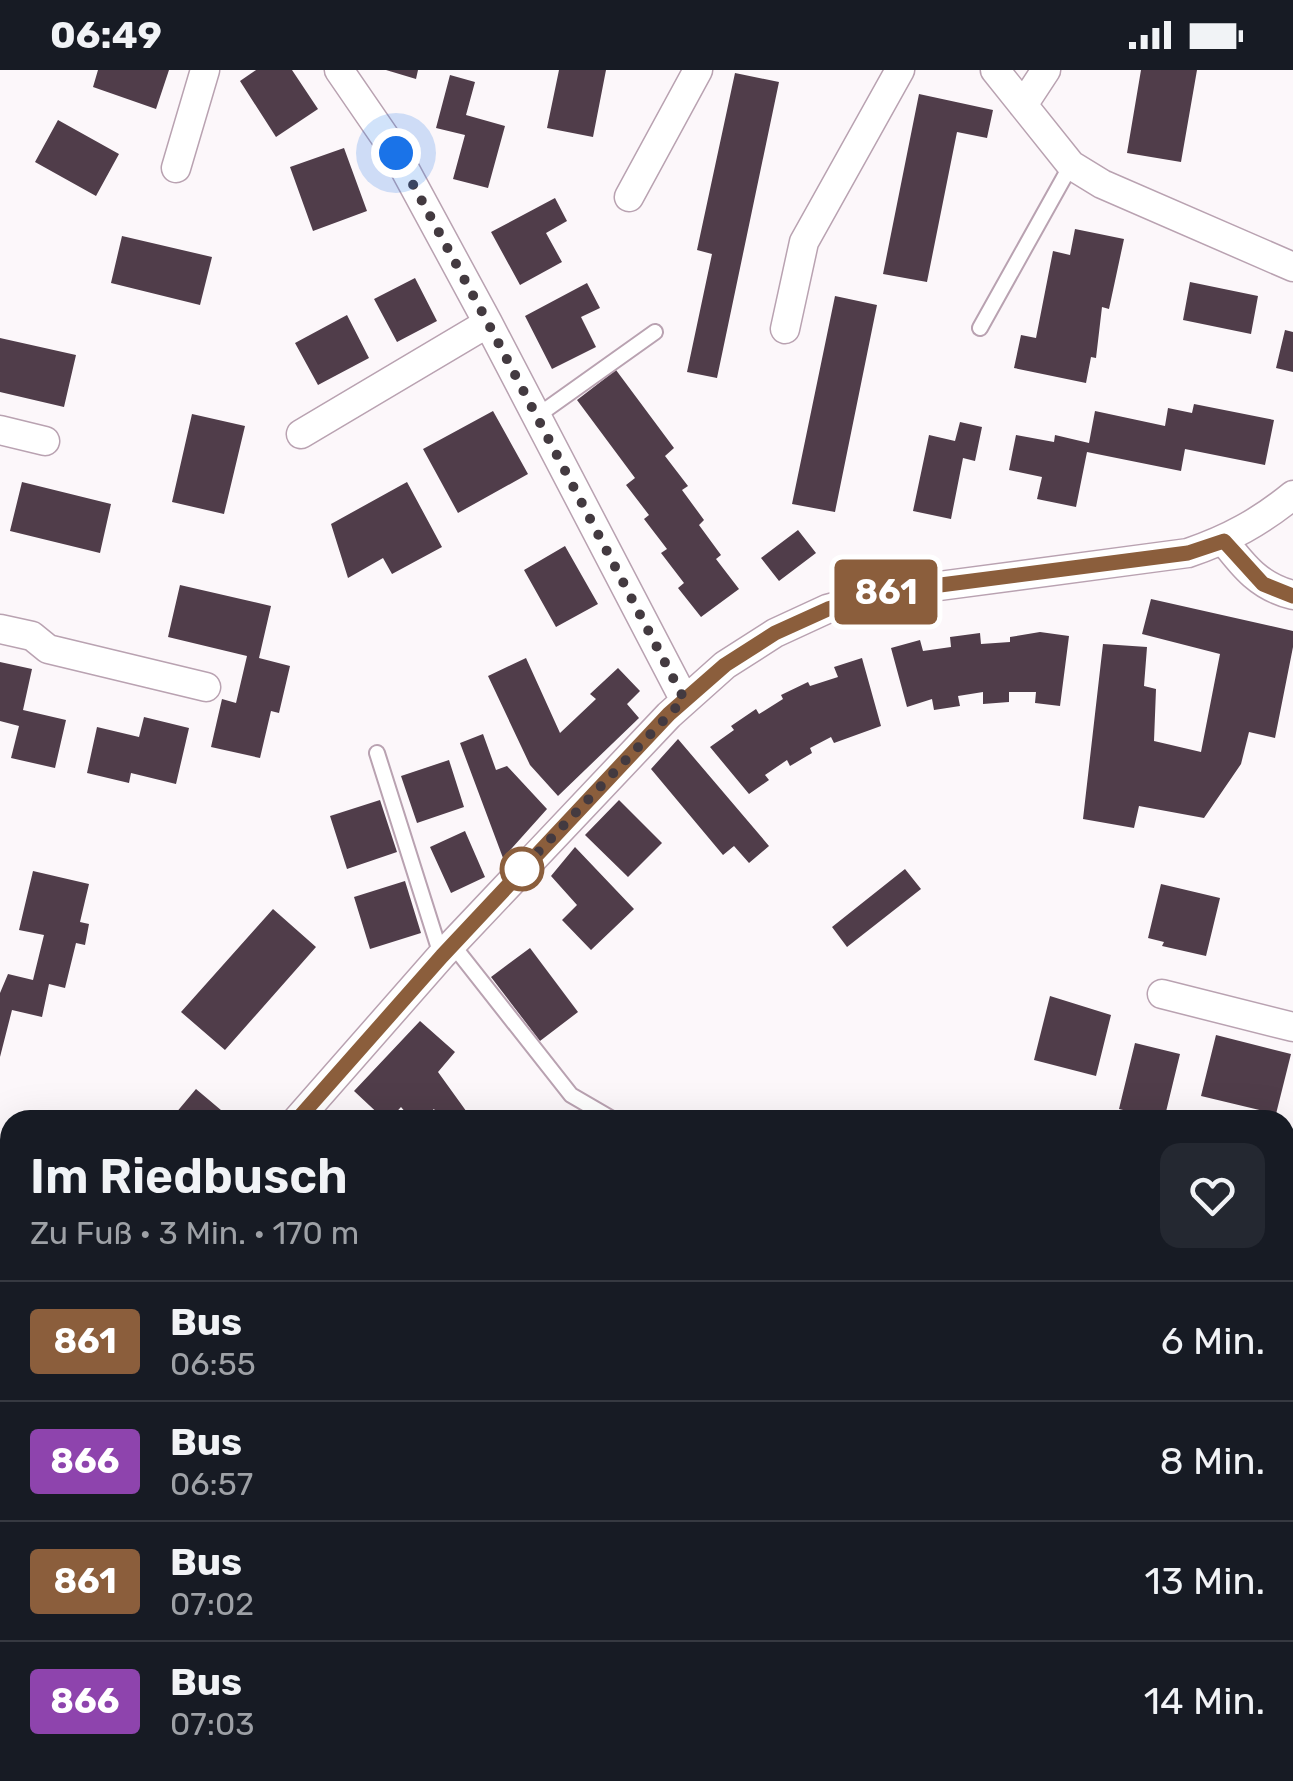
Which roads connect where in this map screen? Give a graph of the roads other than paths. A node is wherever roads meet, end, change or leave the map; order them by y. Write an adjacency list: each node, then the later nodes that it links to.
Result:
1 (205, 70): 9 (street)
2 (338, 70): 12 (street)
3 (698, 70): 10 (street)
4 (900, 70): 14 (street)
5 (994, 70): 7 (street)
6 (1046, 70): 7 (street)
7 (1023, 105): 8 (street)
8 (1071, 165): 11 (street); 13 (lane)
9 (176, 168)
10 (630, 196)
11 (1293, 267)
12 (488, 323): 16 (street); 18 (street)
13 (980, 328)
14 (786, 329)
15 (655, 332): 16 (lane)
16 (537, 416): 25 (street)
17 (0, 430): 19 (street)
18 (301, 434)
19 (46, 441)
20 (1293, 495): 21 (street)
21 (1224, 541): 22 (street); 25 (street)
22 (1293, 596)
23 (0, 629): 24 (street)
24 (206, 687)
25 (684, 699): 27 (street)
26 (377, 752): 27 (lane)
27 (447, 950): 30 (street); 31 (lane)
28 (1162, 994): 29 (street)
29 (1293, 1026)
30 (306, 1110)
31 (597, 1110)

